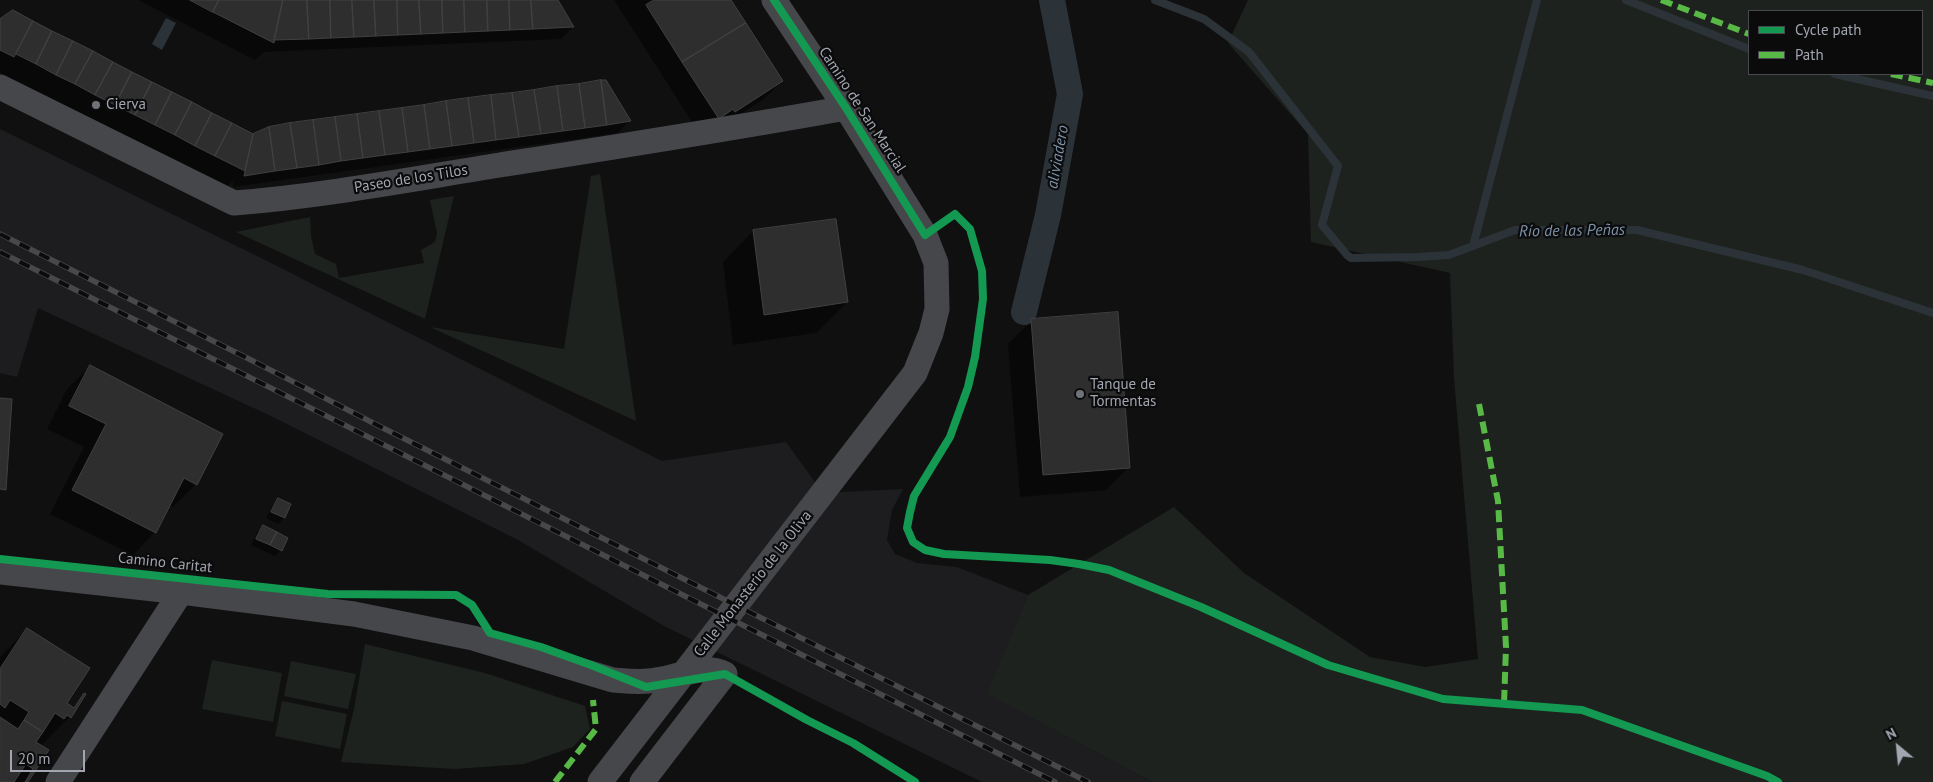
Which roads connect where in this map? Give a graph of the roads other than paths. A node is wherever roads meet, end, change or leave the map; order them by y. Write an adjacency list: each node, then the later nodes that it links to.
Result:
1 (774, 0): 3 (street, Camino de San Marcial)
2 (0, 87): 3 (street, Paseo de los Tilos)
3 (846, 108): 4 (street, Camino de San Marcial)
4 (833, 480): 8 (street, Calle Monasterio de la Oliva)
5 (0, 572): 6 (street, Camino Caritat)
6 (181, 592): 7 (street); 9 (street, Camino Caritat)
7 (58, 782)
8 (600, 782)
9 (642, 782)

